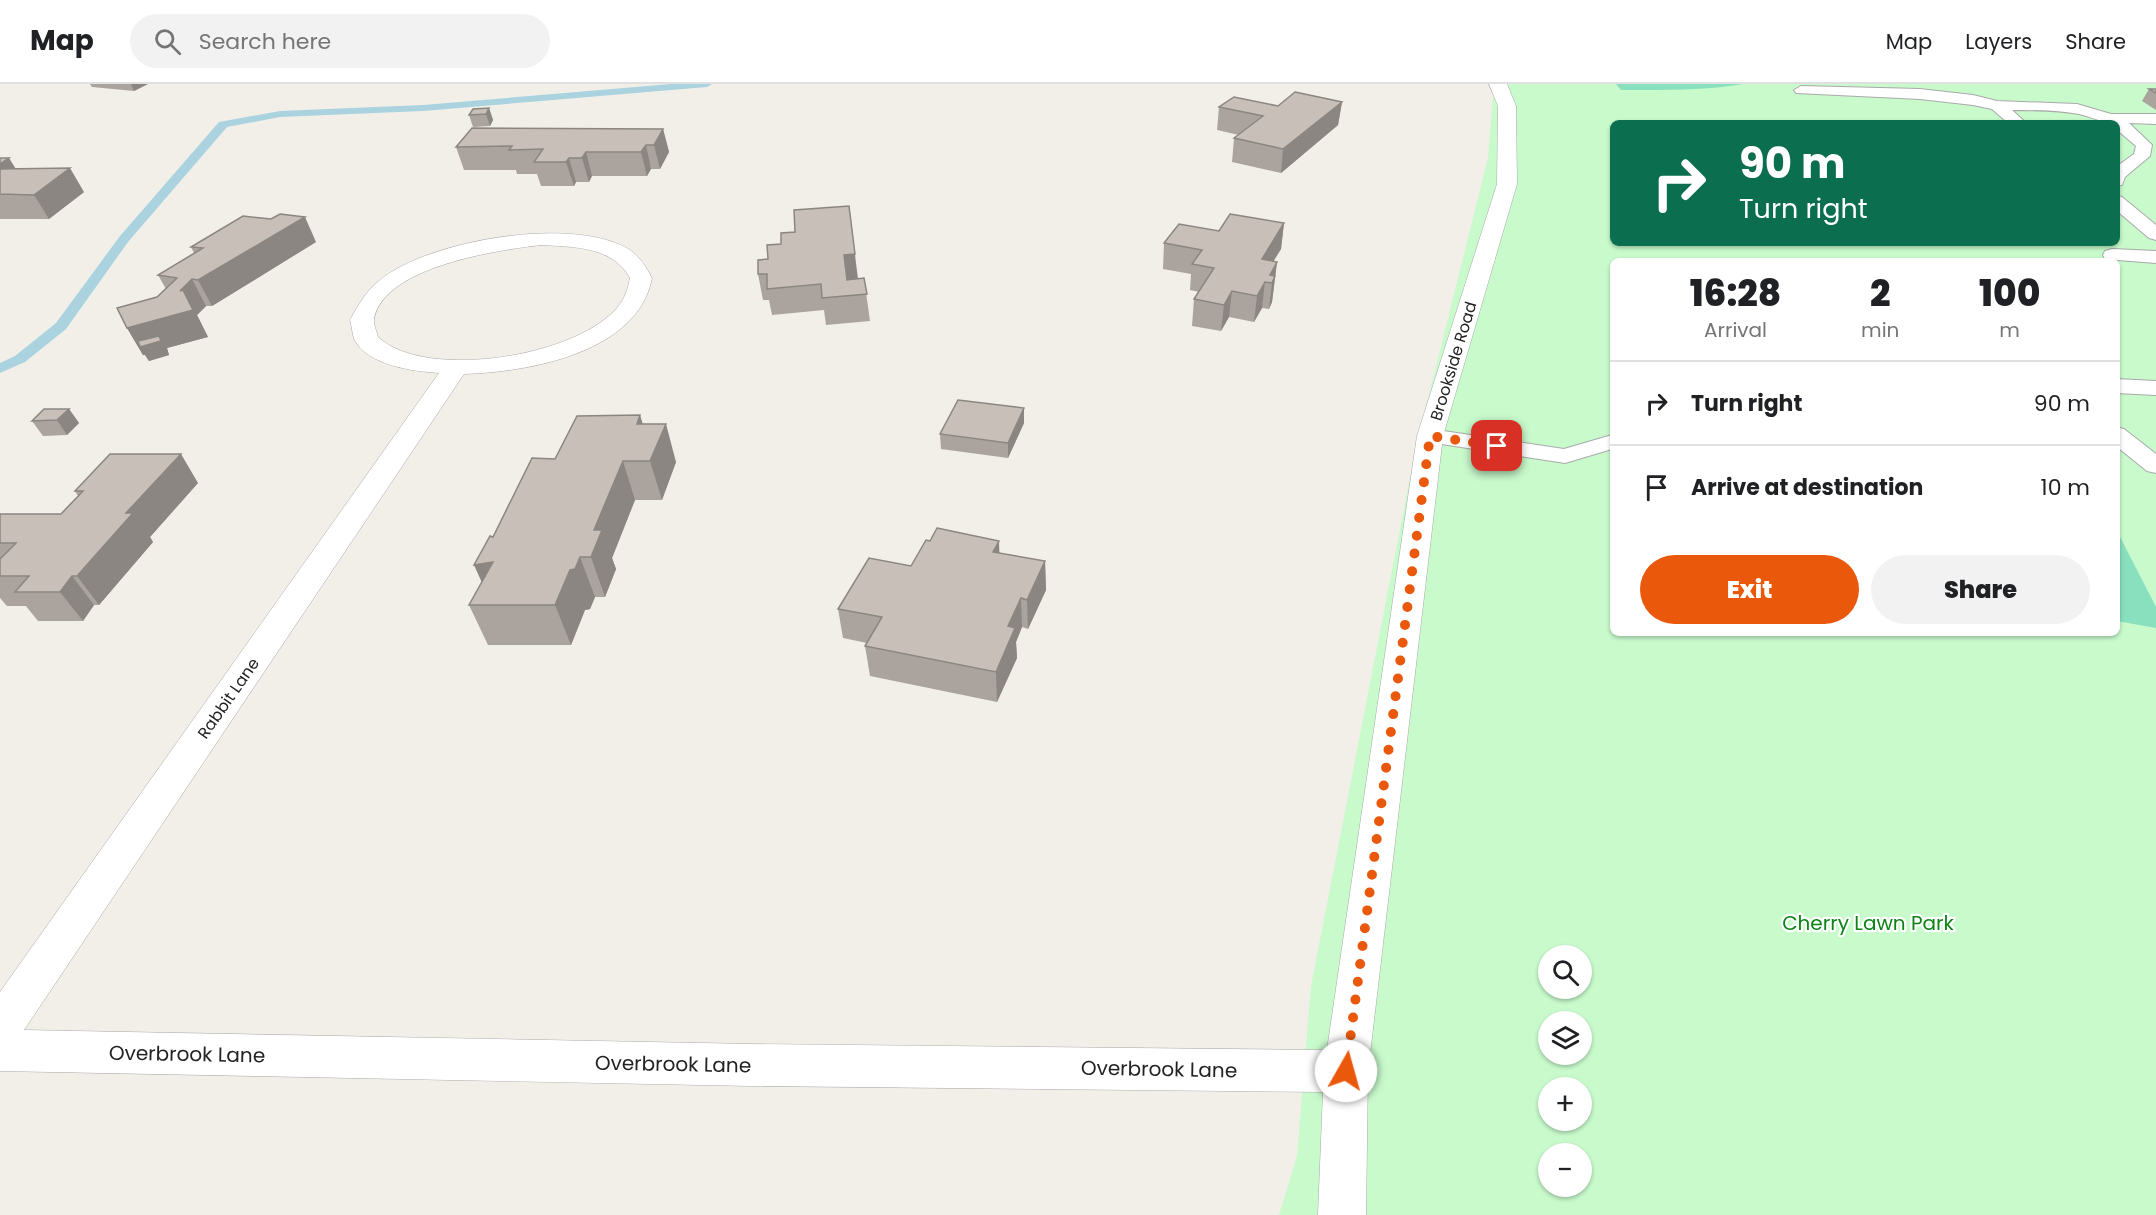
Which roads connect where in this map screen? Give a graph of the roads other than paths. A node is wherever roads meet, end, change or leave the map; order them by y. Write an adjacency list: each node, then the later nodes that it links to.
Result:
1 (1498, 84): 17 (street, Brookside Road)
2 (1801, 90): 3 (lane)
3 (1997, 106): 4 (lane); 6 (lane)
4 (2112, 118): 5 (lane); 7 (lane)
5 (2156, 119)
6 (2014, 120)
7 (2115, 120)
8 (2120, 123): 9 (lane)
9 (2120, 173)
10 (2120, 204): 11 (lane)
11 (2156, 234)
12 (2112, 255): 13 (lane)
13 (2156, 257)
14 (456, 368): 14 (street); 21 (street, Rabbit Lane)
15 (2120, 386): 16 (lane)
16 (2156, 388)
17 (1430, 436): 19 (lane); 23 (street, Brookside Road)
18 (2120, 437): 20 (lane)
19 (1610, 443)
20 (2156, 466)
21 (0, 1028)
22 (0, 1050): 23 (street, Overbrook Lane)
23 (1346, 1071): 24 (street, Brookside Road)
24 (1342, 1215)

